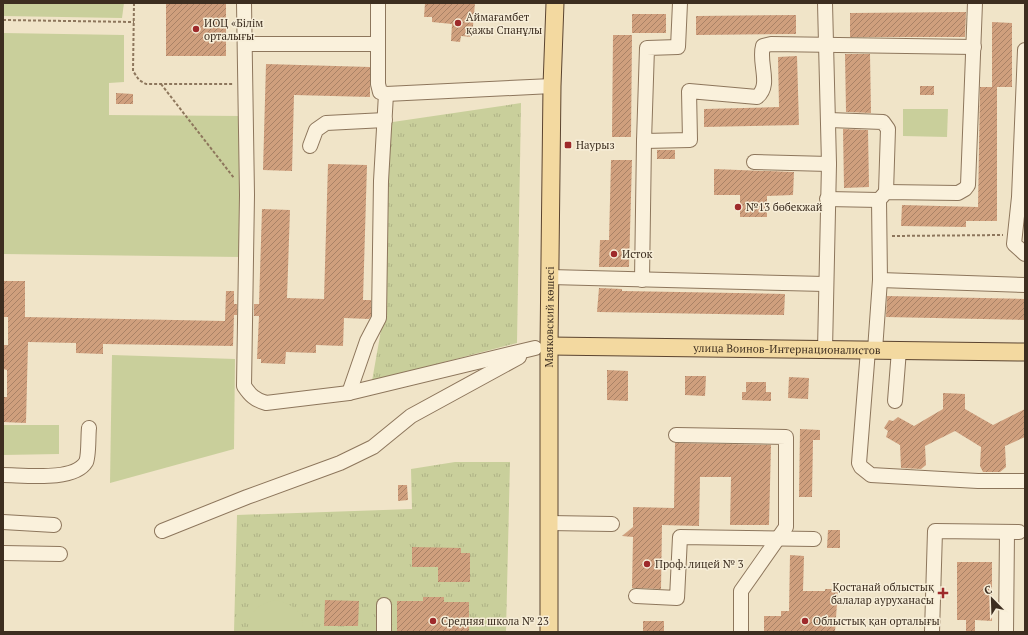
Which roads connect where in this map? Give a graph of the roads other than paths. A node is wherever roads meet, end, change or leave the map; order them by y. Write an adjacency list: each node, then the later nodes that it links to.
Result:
1 (244, 3): 7 (street)
2 (378, 3): 8 (street)
3 (555, 3): 12 (main road, Маяковский көшесі)
4 (680, 3): 16 (street)
5 (825, 3): 9 (street)
6 (975, 3): 10 (street)
7 (245, 44): 8 (street); 34 (street)
8 (377, 44): 13 (street)
9 (825, 44): 10 (street); 15 (street); 16 (street)
10 (974, 48): 20 (street)
11 (1025, 50): 22 (street)
12 (552, 86): 13 (street); 24 (main road, Маяковский көшесі)
13 (386, 94): 14 (street)
14 (385, 120): 17 (street); 34 (street)
15 (829, 120): 19 (street); 20 (street)
16 (644, 141): 25 (street)
17 (310, 146)
18 (754, 162): 19 (street)
19 (829, 164): 21 (street)
20 (883, 196): 21 (street); 26 (street)
21 (827, 198): 27 (street)
22 (1022, 198): 23 (street)
23 (1025, 254)
24 (550, 277): 25 (street); 29 (main road, Маяковский көшесі)
25 (642, 280): 27 (street)
26 (880, 280): 28 (street); 31 (street)
27 (825, 284): 30 (street)
28 (1025, 285)
29 (542, 347): 30 (main road, улица Воинов-Интернационалистов); 34 (street); 41 (main road, Маяковский көшесі); 44 (street)
30 (825, 350): 31 (main road, улица Воинов-Интернационалистов)
31 (872, 350): 32 (main road, улица Воинов-Интернационалистов); 39 (street)
32 (899, 350): 33 (main road, улица Воинов-Интернационалистов); 35 (street)
33 (1025, 352)
34 (349, 393)
35 (895, 402)
36 (89, 428): 38 (street)
37 (676, 435): 45 (street)
38 (3, 475)
39 (1025, 481)
40 (3, 522): 43 (street)
41 (549, 523): 42 (street); 52 (main road, Маяковский көшесі)
42 (612, 524)
43 (54, 525)
44 (162, 531)
45 (778, 538): 46 (street); 49 (street); 53 (street)
46 (814, 538)
47 (3, 553): 48 (street)
48 (60, 554)
49 (636, 596)
50 (384, 605): 51 (street)
51 (384, 632)
52 (549, 632)
53 (740, 632)
54 (932, 632): 55 (street)
55 (1006, 632)

